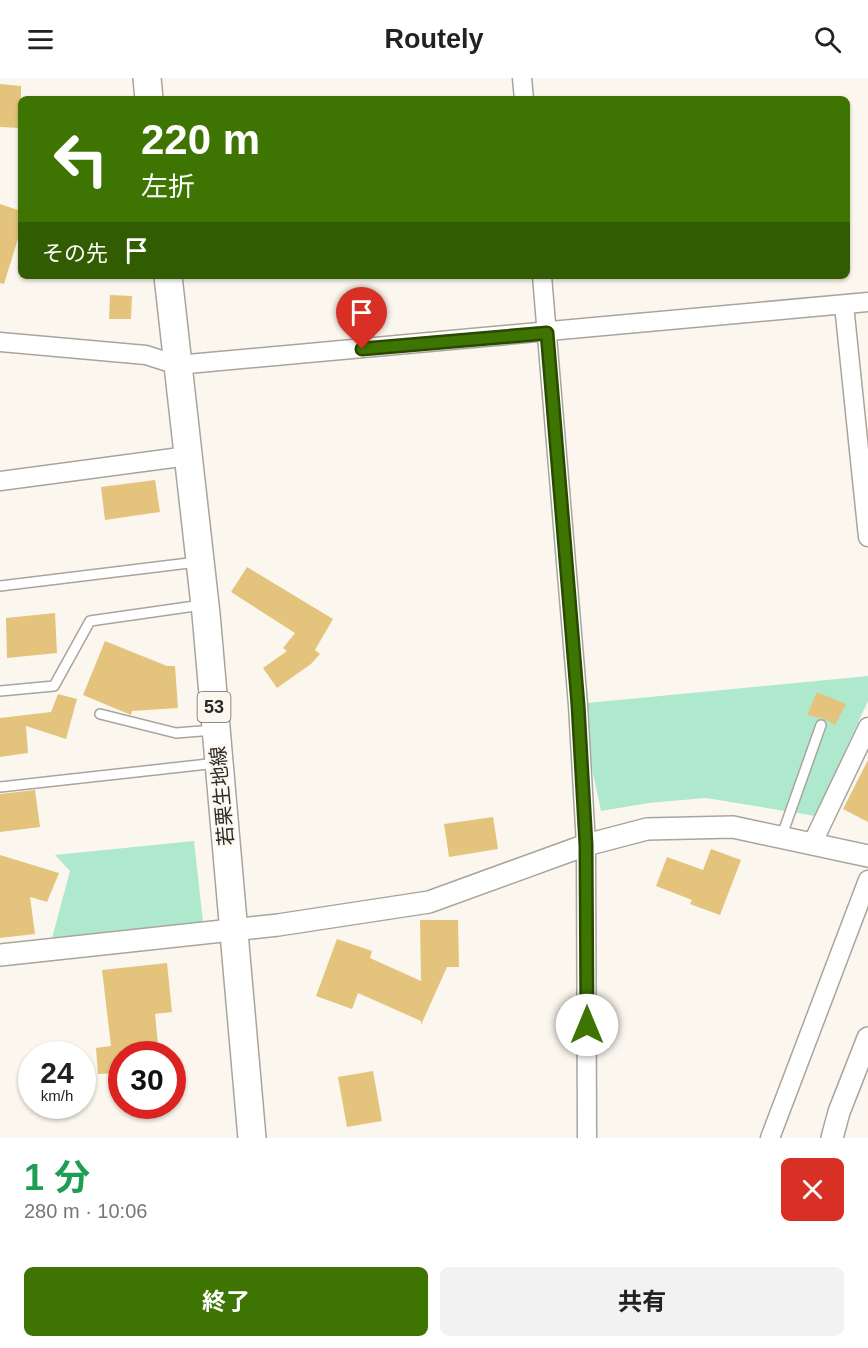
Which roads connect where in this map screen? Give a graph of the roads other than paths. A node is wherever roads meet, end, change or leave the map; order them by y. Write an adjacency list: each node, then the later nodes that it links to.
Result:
1 (147, 78): 3 (main road)
2 (522, 78): 4 (street)
3 (149, 96)
4 (524, 96)
5 (168, 279): 11 (main road, 若栗生地線 / 53)
6 (542, 279): 9 (street)
7 (868, 302): 8 (street)
8 (844, 305): 9 (street); 14 (street)
9 (547, 333): 11 (street); 27 (street)
10 (0, 342): 11 (street)
11 (177, 365): 12 (main road, 若栗生地線 / 53)
12 (188, 456): 13 (street); 15 (main road, 若栗生地線 / 53)
13 (0, 481)
14 (868, 537)
15 (200, 562): 16 (lane); 17 (main road, 若栗生地線 / 53)
16 (0, 586)
17 (204, 605): 18 (lane); 22 (main road, 若栗生地線 / 53)
18 (0, 691)
19 (100, 714): 22 (lane)
20 (820, 726): 25 (lane)
21 (868, 727): 26 (street)
22 (216, 729): 23 (main road, 若栗生地線 / 53)
23 (220, 763): 24 (lane); 30 (main road, 若栗生地線 / 53)
24 (0, 787)
25 (781, 838): 26 (street); 27 (street)
26 (812, 844): 28 (street)
27 (586, 845): 30 (street); 34 (street)
28 (868, 856)
29 (868, 880): 35 (street)
30 (233, 930): 31 (street); 33 (main road, 若栗生地線 / 53)
31 (0, 955)
32 (868, 1038): 36 (street)
33 (252, 1138)
34 (587, 1138)
35 (770, 1138)
36 (832, 1138)

